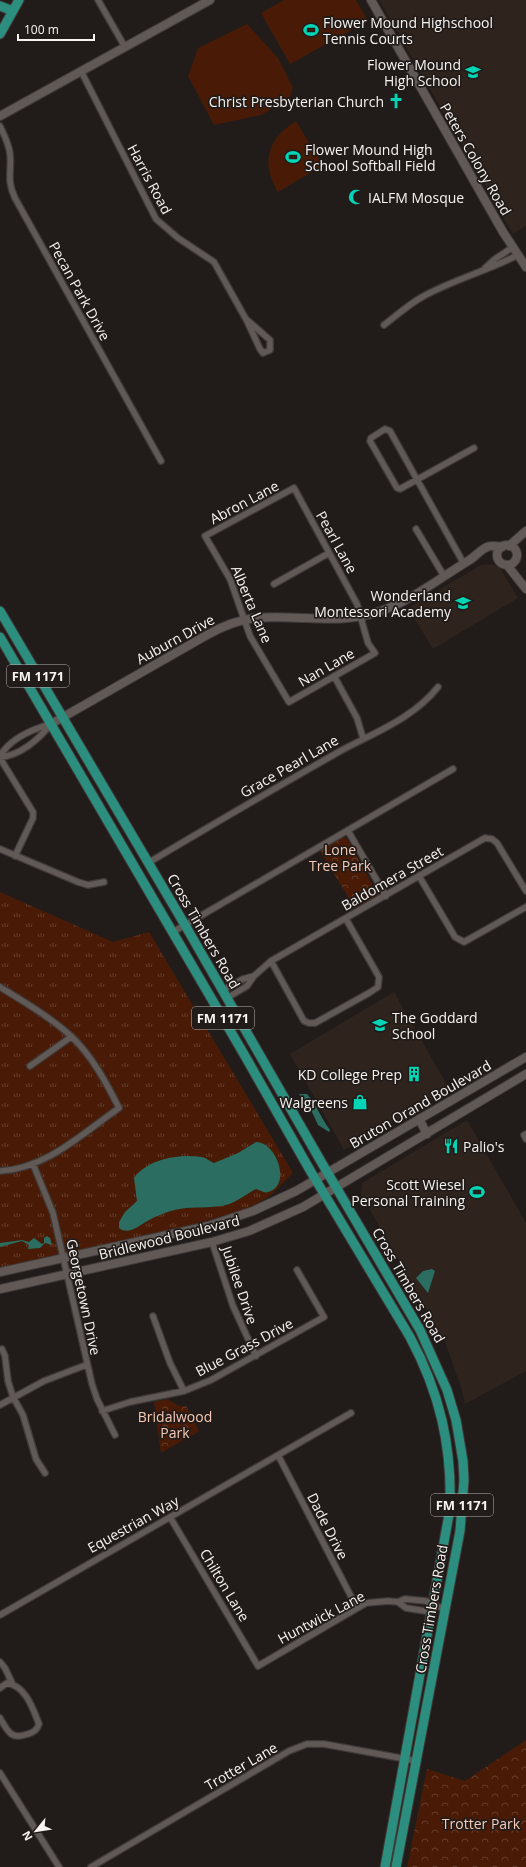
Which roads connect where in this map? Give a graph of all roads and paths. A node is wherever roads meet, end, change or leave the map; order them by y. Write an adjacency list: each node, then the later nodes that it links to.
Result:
1 (3, 0): 6 (main road)
2 (19, 0): 7 (main road)
3 (98, 0): 9 (street)
4 (210, 0): 9 (main road)
5 (371, 0): 13 (main road, Peters Colony Road)
6 (0, 6): 7 (main road)
7 (13, 11): 8 (main road)
8 (0, 34)
9 (125, 47): 10 (main road)
10 (81, 71): 11 (main road); 17 (street, Harris Road)
11 (0, 116)
12 (0, 126): 20 (street, Pecan Park Drive)
13 (513, 248): 14 (main road, Peters Colony Road); 15 (street)
14 (518, 255): 15 (street); 16 (main road, Peters Colony Road)
15 (485, 268): 18 (street)
16 (526, 268)
17 (246, 319): 17 (street, Harris Road)
18 (384, 325)
19 (474, 448): 21 (street)
20 (161, 461)
21 (418, 480): 21 (street); 31 (street)
22 (294, 488): 25 (street, Abron Lane); 28 (street, Pearl Lane)
23 (416, 529): 33 (street)
24 (526, 532): 27 (main road)
25 (205, 536): 38 (street, Alberta Lane)
26 (526, 536): 27 (main road)
27 (509, 548): 29 (main road, Auburn Drive); 30 (main road); 32 (main road)
28 (329, 553): 34 (street); 37 (street, Pearl Lane)
29 (477, 556): 30 (main road); 31 (main road, Auburn Drive)
30 (498, 557): 32 (main road)
31 (464, 564): 33 (main road, Auburn Drive)
32 (511, 564): 35 (main road)
33 (444, 576): 37 (main road, Auburn Drive)
34 (274, 584)
35 (526, 588)
36 (0, 611): 44 (main road, Cross Timbers Road / FM 1171)
37 (360, 617): 38 (main road, Auburn Drive); 40 (street, Pearl Lane)
38 (244, 621): 43 (street, Alberta Lane); 44 (main road, Auburn Drive)
39 (0, 637): 45 (main road, Cross Timbers Road / FM 1171)
40 (375, 653): 41 (street, Nan Lane)
41 (334, 676): 43 (street, Nan Lane); 46 (street)
42 (438, 687): 46 (street, Grace Pearl Lane)
43 (289, 702)
44 (63, 717): 45 (main road, Auburn Drive); 52 (main road, Cross Timbers Road / FM 1171)
45 (51, 724): 47 (street, Auburn Drive); 47 (street, Auburn Drive); 60 (main road, Cross Timbers Road / FM 1171)
46 (363, 738): 52 (street, Grace Pearl Lane)
47 (0, 757): 51 (street)
48 (453, 769): 49 (street)
49 (348, 831): 56 (street); 59 (street)
50 (0, 849): 51 (street)
51 (15, 856): 54 (street)
52 (148, 863): 59 (main road, Cross Timbers Road / FM 1171)
53 (419, 876): 55 (street, Baldomera Street); 56 (street, Baldomera Street); 57 (street)
54 (104, 882)
55 (526, 891)
56 (386, 896): 58 (street, Baldomera Street)
57 (526, 907)
58 (346, 919): 61 (street, Baldomera Street); 61 (street)
59 (185, 925): 60 (street); 63 (main road, Cross Timbers Road / FM 1171)
60 (173, 932): 75 (main road, Cross Timbers Road / FM 1171)
61 (271, 961): 63 (street, Baldomera Street)
62 (0, 987): 64 (street)
63 (225, 994): 74 (main road, Cross Timbers Road / FM 1171)
64 (71, 1037): 66 (street); 72 (street)
65 (526, 1057): 68 (main road, Bruton Orand Boulevard)
66 (30, 1066)
67 (526, 1074): 69 (main road, Bruton Orand Boulevard)
68 (419, 1120): 69 (main road); 74 (main road, Bruton Orand Boulevard)
69 (427, 1134): 76 (main road, Bruton Orand Boulevard)
70 (526, 1134): 71 (street)
71 (526, 1139)
72 (33, 1164): 73 (street); 79 (street, Georgetown Drive)
73 (0, 1172)
74 (327, 1173): 75 (main road, Bridlewood Boulevard); 76 (main road, Cross Timbers Road / FM 1171)
75 (316, 1179): 77 (main road, Cross Timbers Road / FM 1171); 79 (main road, Bridlewood Boulevard)
76 (336, 1188): 77 (main road, Bridlewood Boulevard); 87 (main road, Cross Timbers Road / FM 1171)
77 (324, 1194): 78 (main road, Bridlewood Boulevard); 88 (main road, Cross Timbers Road / FM 1171)
78 (212, 1242): 82 (main road, Bridlewood Boulevard); 86 (street, Jubilee Drive)
79 (63, 1257): 81 (main road, Bridlewood Boulevard); 82 (street, Georgetown Drive)
80 (297, 1270): 86 (street, Blue Grass Drive)
81 (0, 1272)
82 (67, 1274): 83 (main road, Bridlewood Boulevard); 89 (street, Georgetown Drive)
83 (0, 1289)
84 (153, 1316): 90 (street)
85 (2, 1349): 91 (street)
86 (256, 1356): 90 (street, Blue Grass Drive)
87 (433, 1357): 88 (main road); 102 (main road, Cross Timbers Road / FM 1171)
88 (424, 1362): 100 (main road, Cross Timbers Road / FM 1171)
89 (86, 1365): 91 (street); 93 (street, Georgetown Drive)
90 (184, 1391): 93 (street, Blue Grass Drive)
91 (13, 1397): 92 (street); 97 (street)
92 (0, 1406)
93 (102, 1411): 95 (street, Georgetown Drive)
94 (351, 1414): 96 (street, Equestrian Way)
95 (115, 1434)
96 (278, 1455): 98 (street, Equestrian Way); 101 (street, Dade Drive)
97 (44, 1473)
98 (170, 1517): 103 (street, Equestrian Way); 105 (street, Chilton Lane)
99 (398, 1602): 100 (street, Huntwick Lane); 100 (street, Huntwick Lane); 101 (street, Huntwick Lane)
100 (433, 1606): 102 (street, Huntwick Lane); 109 (main road, Cross Timbers Road / FM 1171)
101 (357, 1608): 105 (street, Huntwick Lane)
102 (445, 1608): 110 (main road, Cross Timbers Road / FM 1171)
103 (0, 1615)
104 (0, 1662): 106 (street)
105 (258, 1666)
106 (12, 1683): 107 (street); 108 (street)
107 (0, 1688)
108 (0, 1718)
109 (405, 1759): 110 (street, Trotter Lane); 113 (street, Trotter Lane); 114 (main road, Cross Timbers Road / FM 1171)
110 (417, 1761): 115 (main road, Cross Timbers Road / FM 1171)
111 (0, 1773): 112 (street)
112 (59, 1867)
113 (92, 1867)
114 (385, 1867)
115 (396, 1867)

